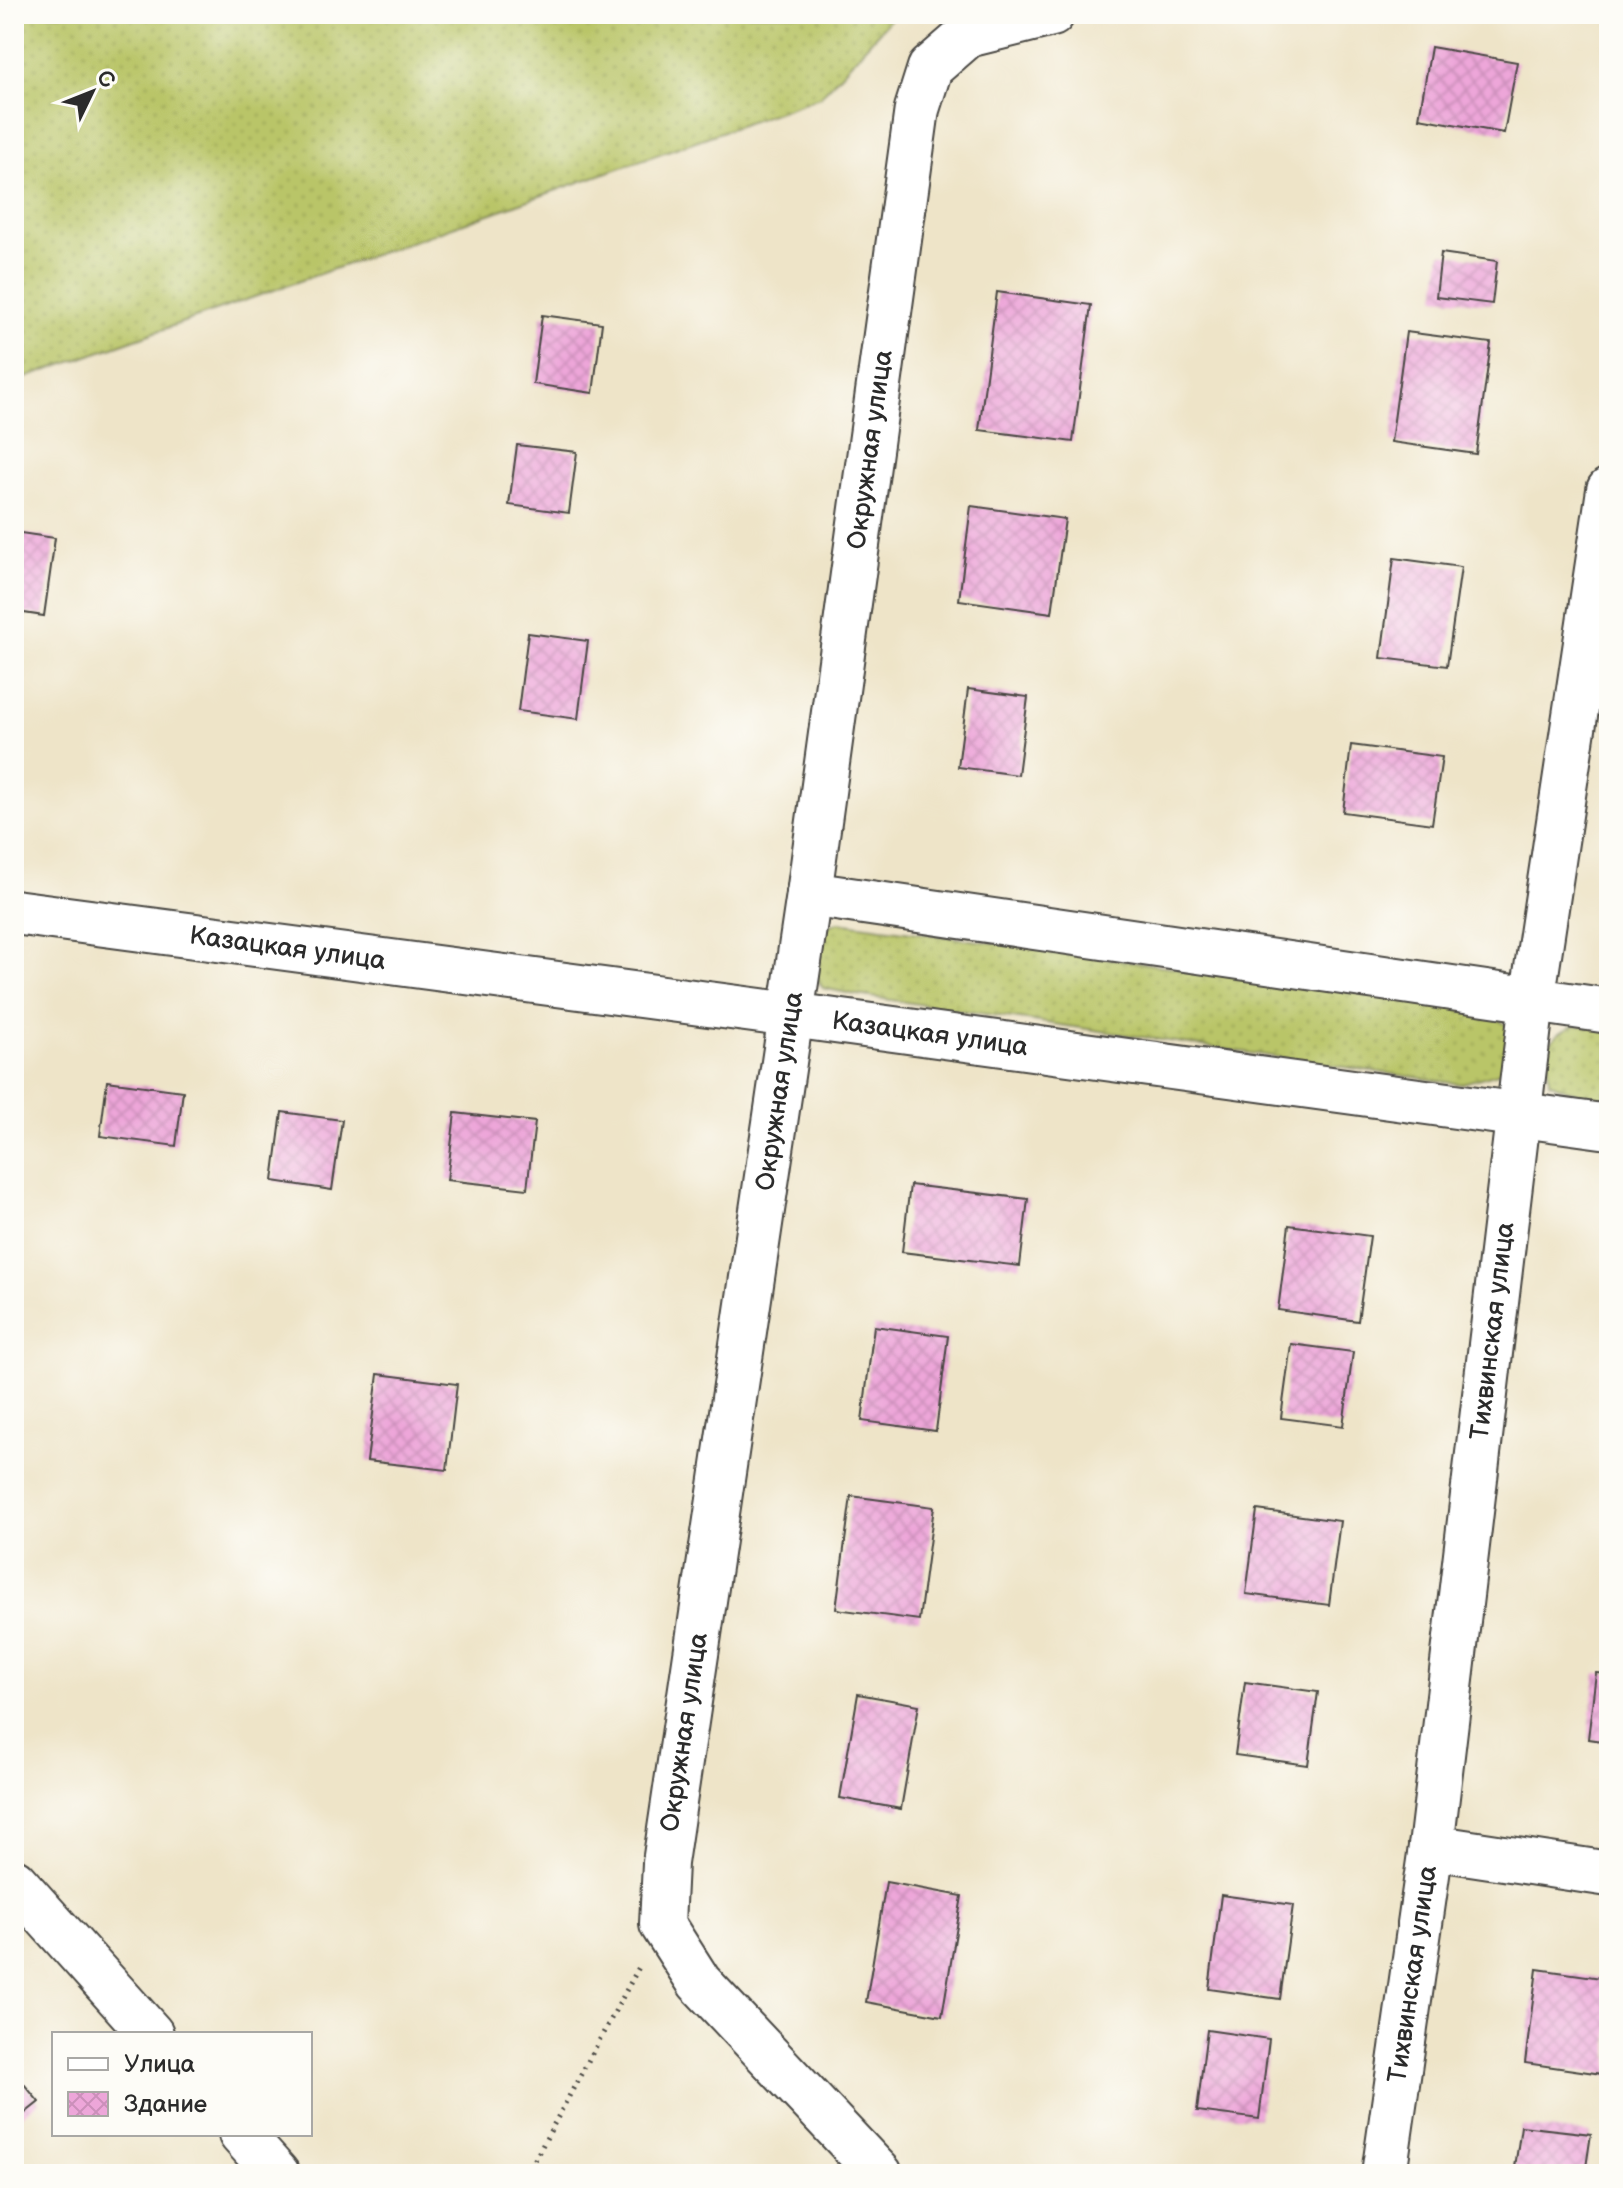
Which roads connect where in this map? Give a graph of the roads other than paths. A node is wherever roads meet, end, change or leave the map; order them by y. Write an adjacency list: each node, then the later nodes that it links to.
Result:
1 (1052, 14): 3 (street, Окружная улица)
2 (1609, 490): 5 (street, Тихвинская улица)
3 (809, 894): 5 (street); 7 (street, Окружная улица)
4 (14, 912): 7 (street, Казацкая улица)
5 (1532, 1001): 6 (street); 8 (street, Тихвинская улица)
6 (1609, 1011)
7 (791, 1015): 8 (street, Казацкая улица); 16 (street, Окружная улица)
8 (1518, 1115): 9 (street, Казацкая улица); 10 (street, Тихвинская улица)
9 (1609, 1127)
10 (1431, 1847): 11 (street); 17 (street, Тихвинская улица)
11 (1609, 1874)
12 (14, 1881): 13 (street)
13 (149, 2032)
14 (243, 2136): 15 (street)
15 (277, 2174)
16 (880, 2174)
17 (1384, 2174)

